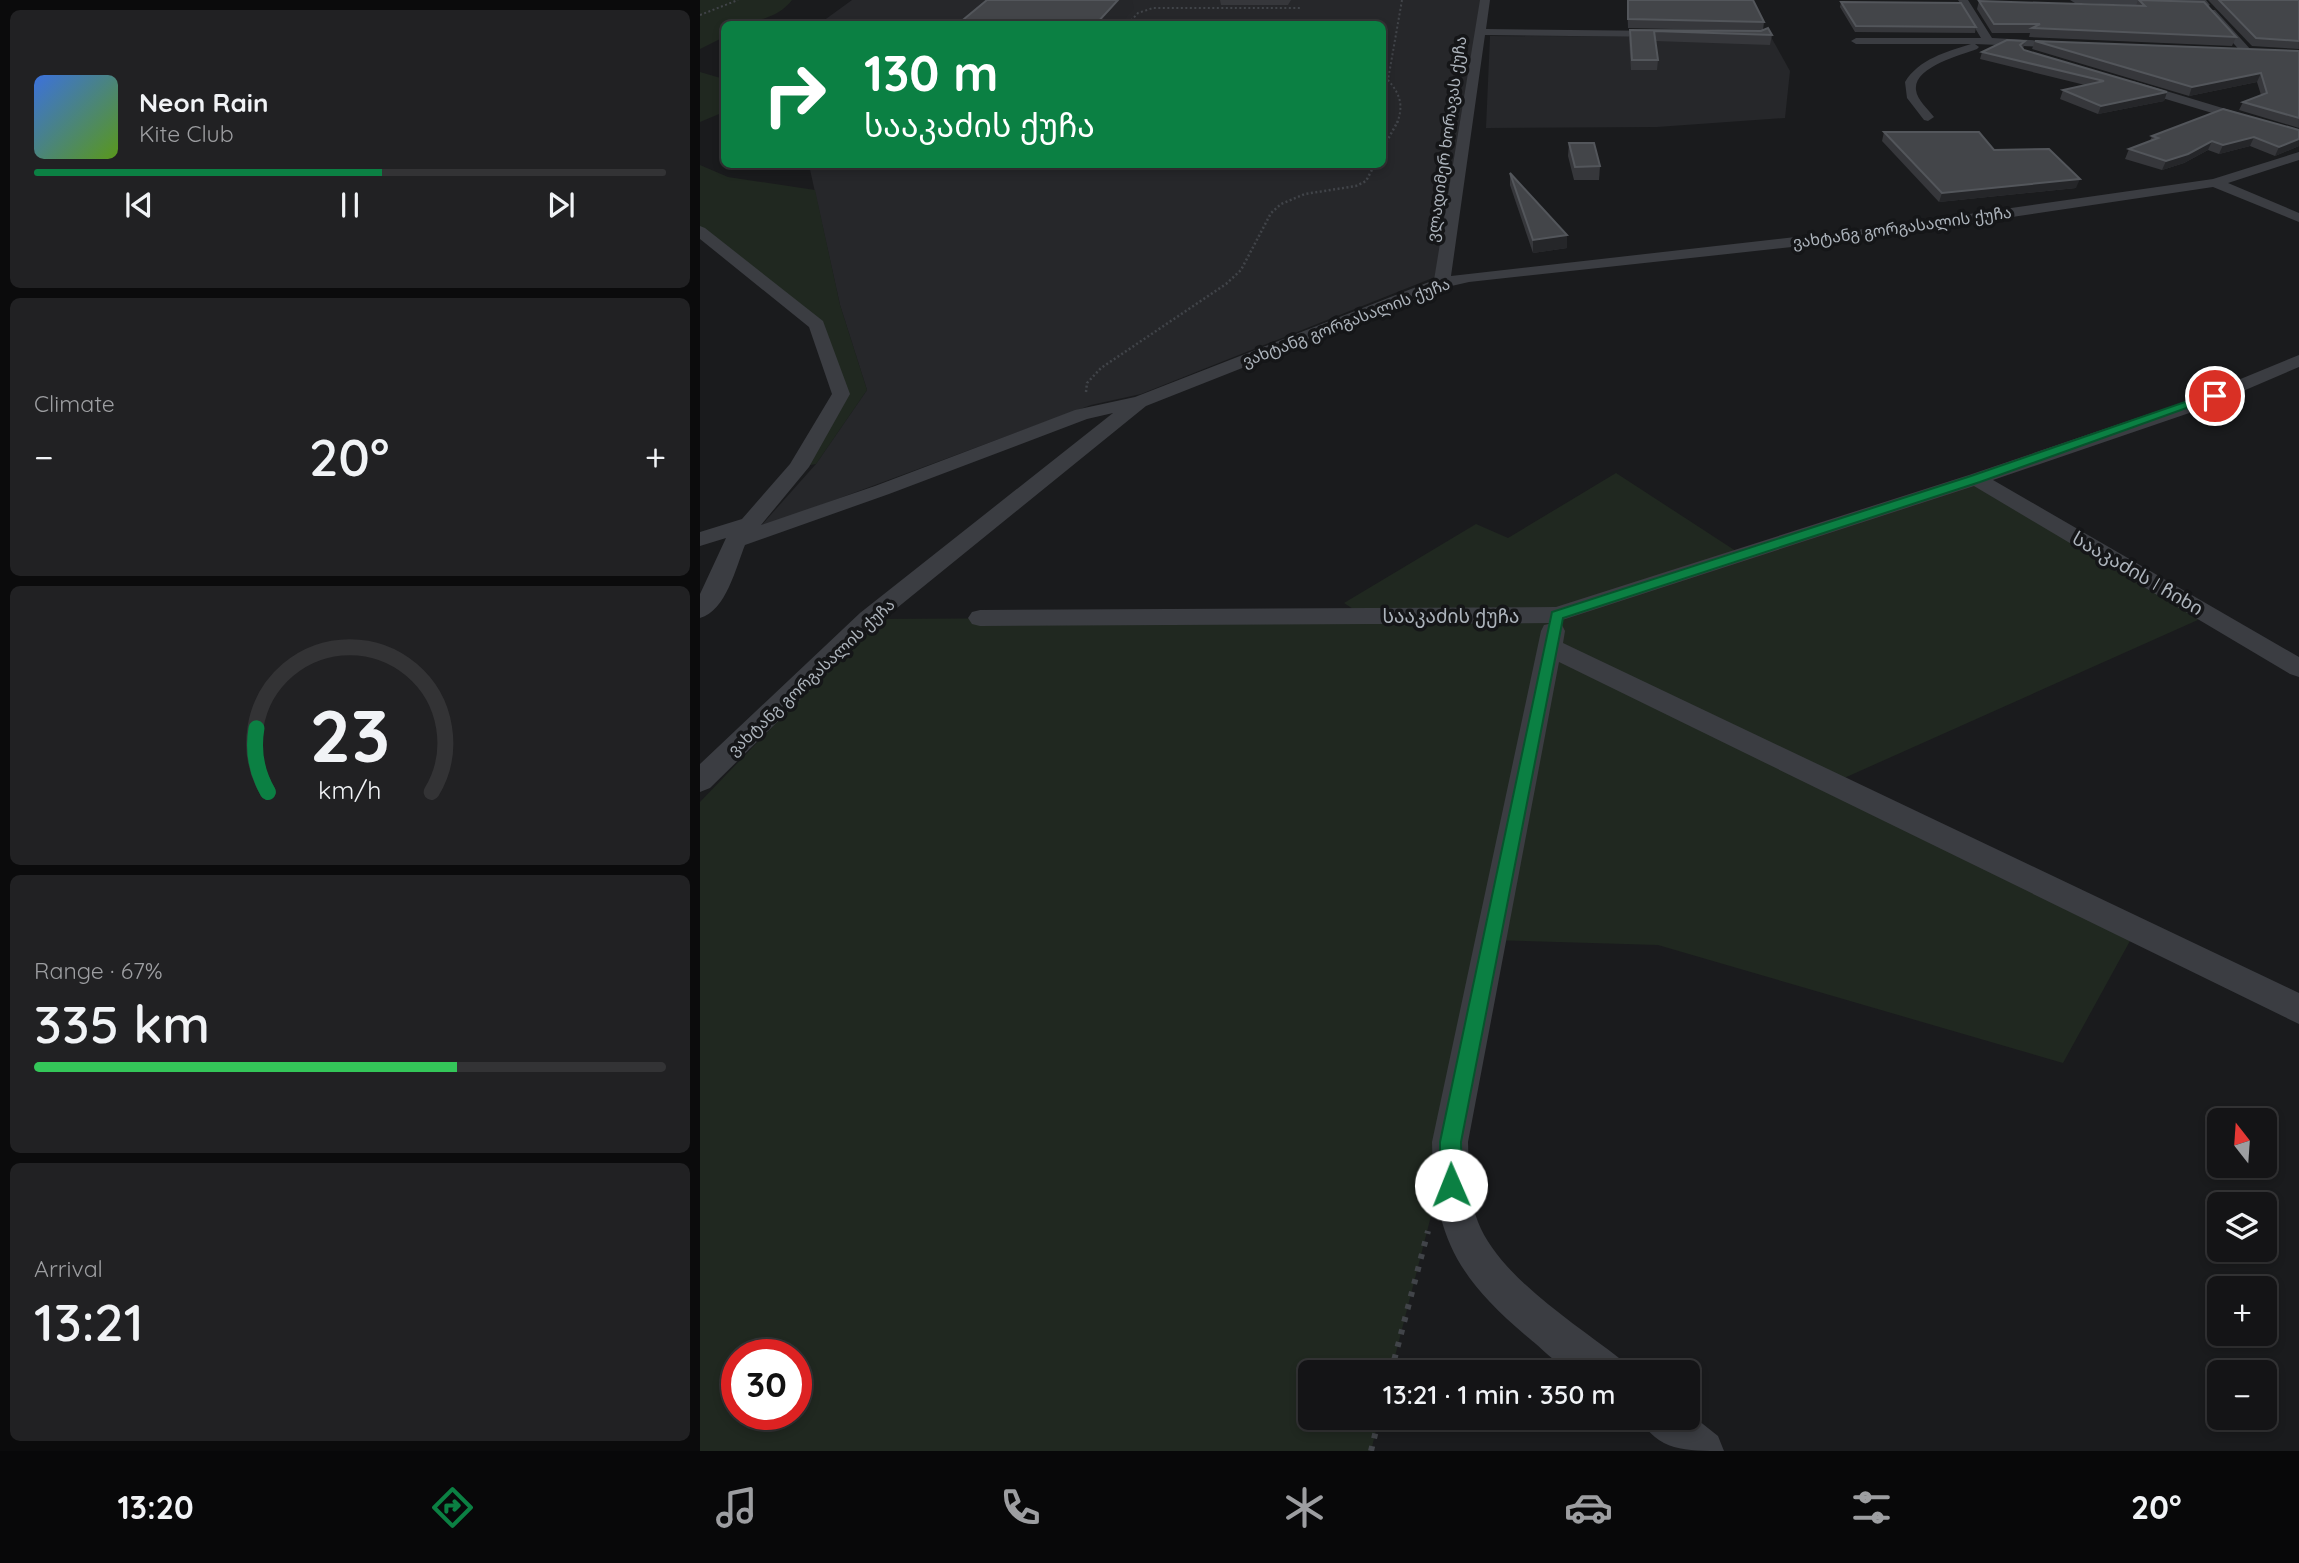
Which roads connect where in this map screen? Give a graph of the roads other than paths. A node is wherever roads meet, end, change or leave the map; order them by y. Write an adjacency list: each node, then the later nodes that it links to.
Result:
1 (1485, 0): 5 (street, ვლადიმერ ხორავას ქუჩა)
2 (1963, 0): 8 (street)
3 (2075, 0): 4 (street)
4 (2203, 3): 11 (street)
5 (1479, 33): 6 (street); 21 (street, ვლადიმერ ხორავას ქუჩა)
6 (1680, 34)
7 (1856, 41): 8 (street)
8 (1988, 41): 9 (street); 13 (street); 15 (street)
9 (2078, 46)
10 (2234, 52): 11 (street)
11 (2247, 52): 12 (street)
12 (2260, 53)
13 (2040, 57)
14 (2118, 80): 16 (street)
15 (1928, 117)
16 (2299, 135)
17 (2299, 156): 18 (street, ვახტანგ გორგასალის ქუჩა)
18 (2215, 183): 19 (street); 21 (street, ვახტანგ გორგასალის ქუჩა)
19 (2299, 218)
20 (700, 231): 25 (street)
21 (1442, 283): 23 (street, ვახტანგ გორგასალის ქუჩა)
22 (2299, 360): 24 (street, სააკაძის ქუჩა)
23 (1139, 402): 25 (street); 32 (street, ვახტანგ გორგასალის ქუჩა)
24 (1976, 479): 28 (street, სააკაძის ქუჩა); 31 (street, სააკაძის I ჩიხი)
25 (743, 532): 26 (street); 27 (street)
26 (700, 539)
27 (700, 610)
28 (1557, 615): 29 (street, სააკაძის ქუჩა); 30 (street)
29 (979, 618)
30 (1550, 647): 33 (street); 34 (street)
31 (2299, 668)
32 (700, 781)
33 (2299, 1009)
34 (1590, 1360)
35 (1676, 1430): 36 (street)
36 (1703, 1451)

